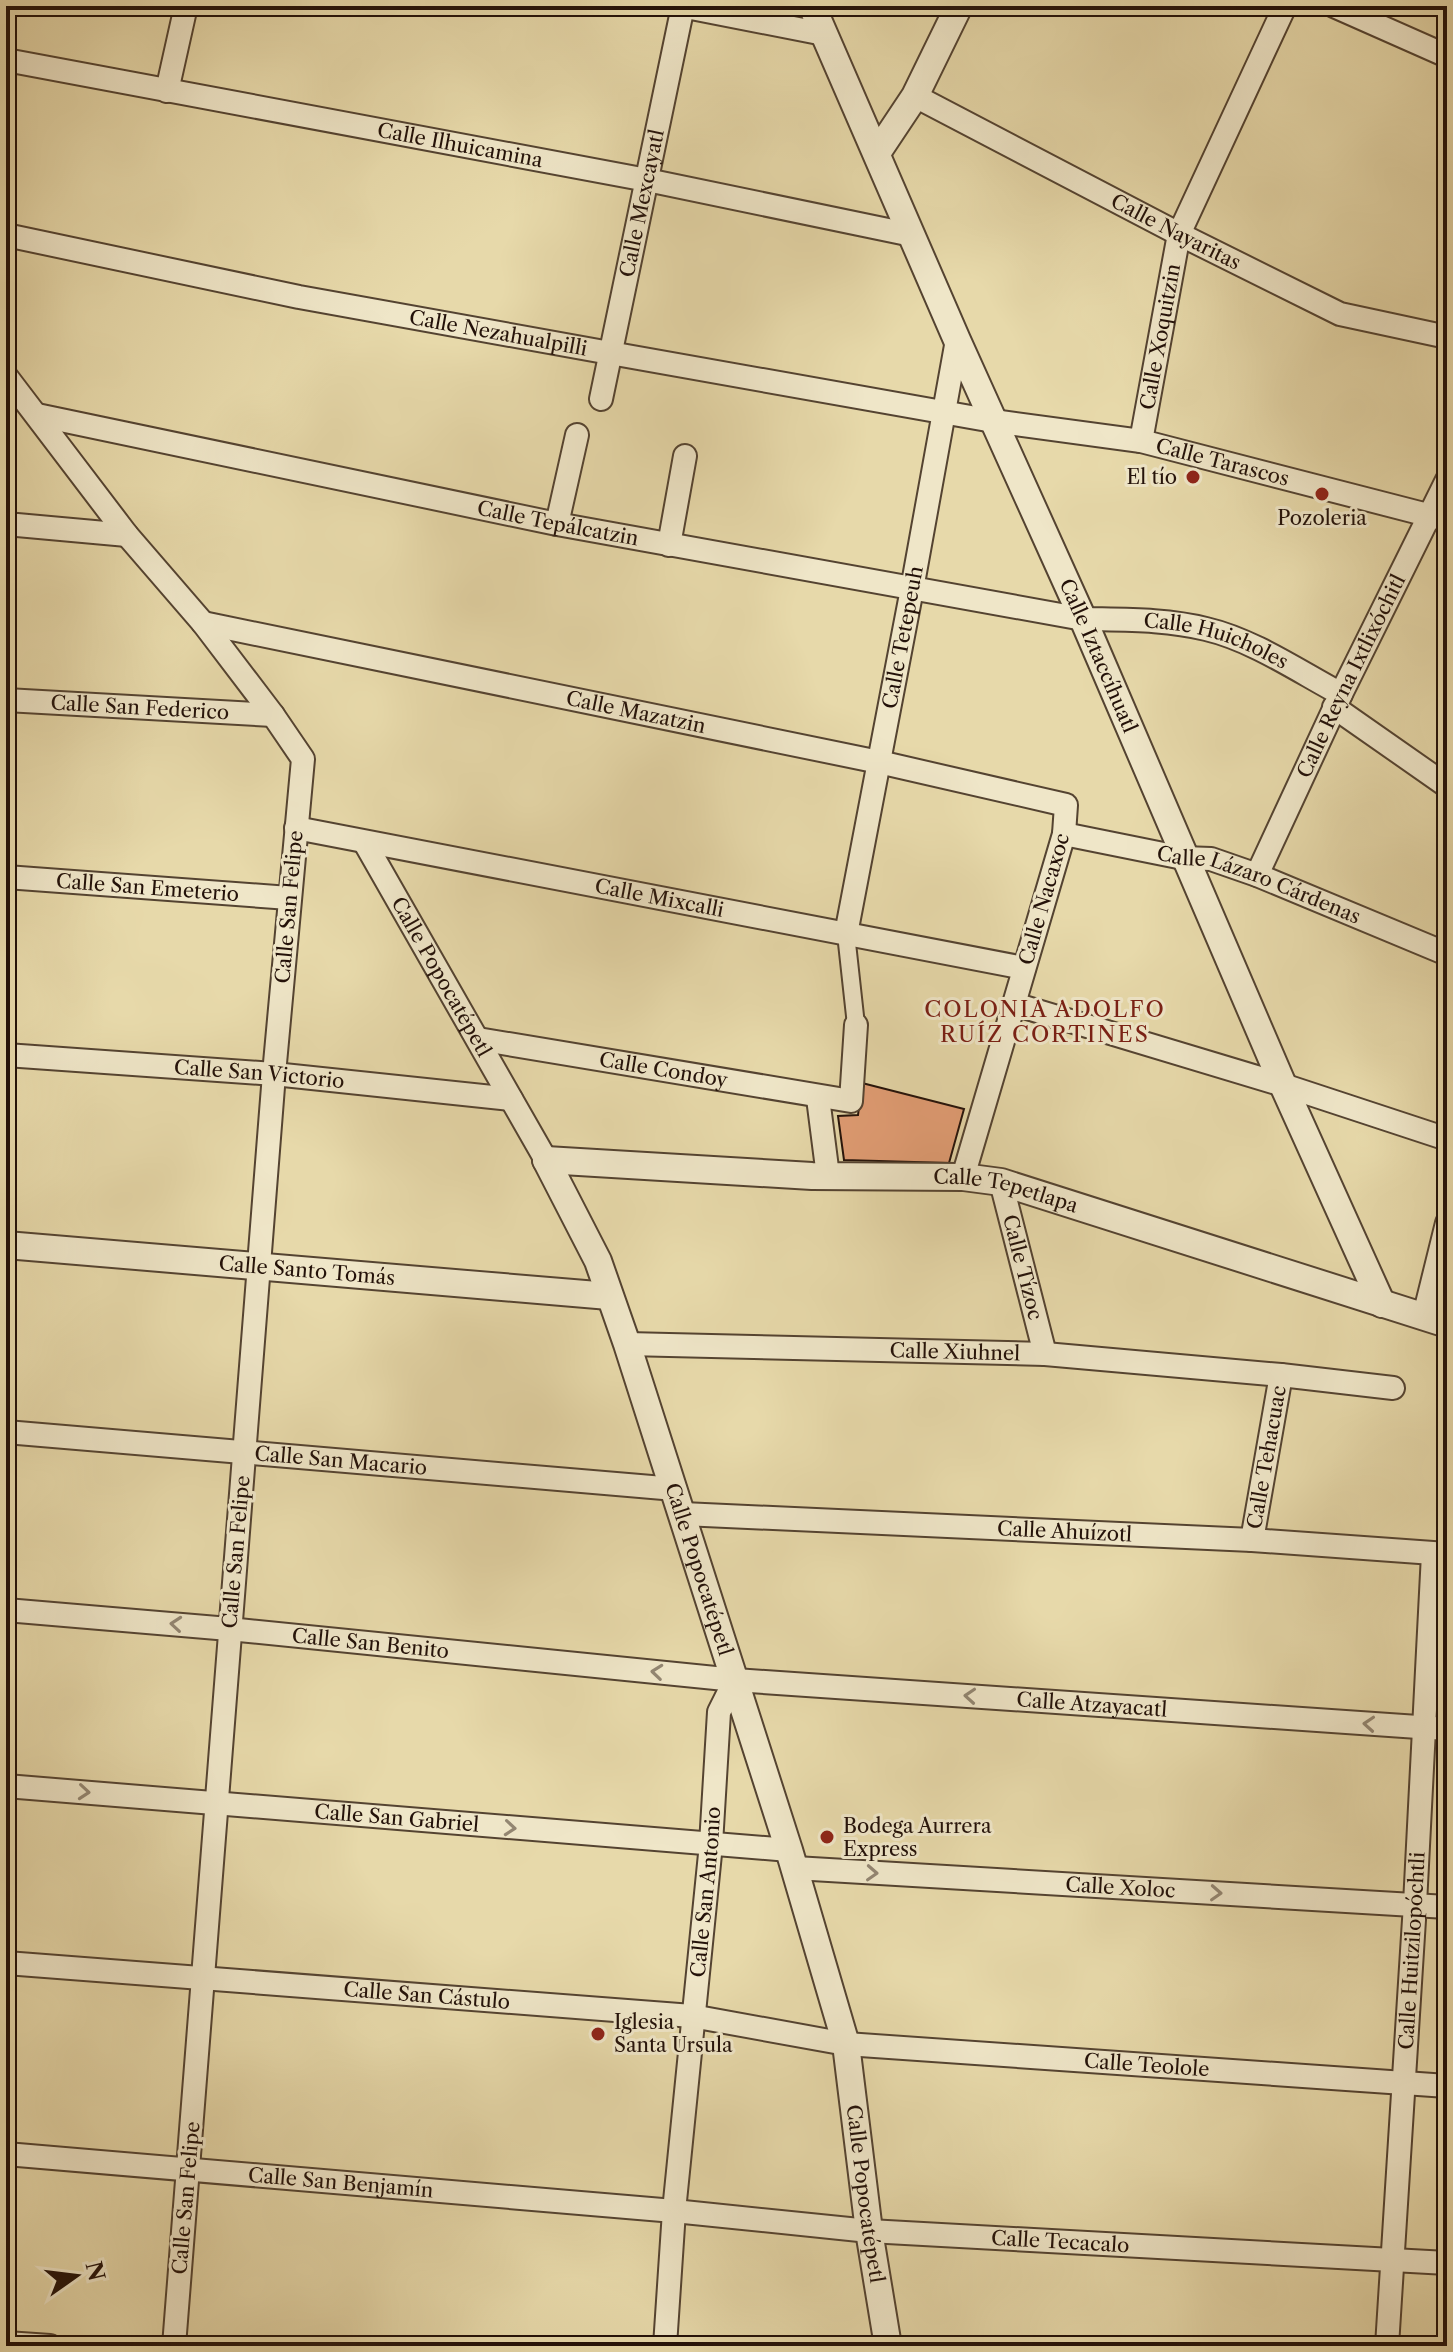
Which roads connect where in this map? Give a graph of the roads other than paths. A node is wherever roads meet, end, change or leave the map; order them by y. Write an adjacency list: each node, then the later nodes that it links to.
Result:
1 (186, 6): 10 (street)
2 (682, 6): 7 (street); 13 (street, Calle Mexcayatl)
3 (812, 6): 7 (street, Calle Iztaccíhuatl)
4 (959, 6): 11 (street)
5 (1285, 6): 14 (street, Calle Xoquitzin)
6 (1334, 6): 8 (street)
7 (824, 34): 12 (street, Calle Iztaccíhuatl)
8 (1447, 56)
9 (6, 60): 10 (street, Calle Ilhuicamina)
10 (167, 91): 13 (street, Calle Ilhuicamina)
11 (915, 96): 12 (street); 14 (street, Calle Nayaritas)
12 (877, 153): 16 (street, Calle Iztaccíhuatl)
13 (647, 180): 16 (street, Calle Ilhuicamina); 19 (street, Calle Mexcayatl)
14 (1179, 234): 17 (street, Calle Nayaritas); 26 (street, Calle Xoquitzin)
15 (6, 235): 19 (street, Calle Nezahualpilli)
16 (912, 235): 18 (street, Calle Iztaccíhuatl)
17 (1447, 337)
18 (957, 340): 22 (street, Calle Tetepeuh); 24 (street, Calle Iztaccíhuatl)
19 (610, 353): 21 (street, Calle Mexcayatl); 22 (street, Calle Nezahualpilli)
20 (6, 376): 23 (street)
21 (601, 399)
22 (943, 412): 24 (street, Calle Nezahualpilli); 34 (street, Calle Tetepeuh)
23 (37, 415): 31 (street, Calle Tepálcatzin); 32 (street)
24 (993, 421): 26 (street, Calle Tarascos); 35 (street, Calle Iztaccíhuatl)
25 (577, 435): 31 (street)
26 (1141, 441): 29 (street, Calle Tarascos)
27 (685, 456): 33 (street)
28 (1447, 480): 29 (street, Calle Reyna Ixtlixóchitl)
29 (1439, 518): 38 (street, Calle Reyna Ixtlixóchitl)
30 (6, 524): 32 (street)
31 (557, 524): 33 (street, Calle Tepálcatzin)
32 (127, 535): 36 (street)
33 (669, 545): 34 (street, Calle Tepálcatzin)
34 (912, 589): 35 (street, Calle Tepálcatzin); 40 (street, Calle Tetepeuh)
35 (1083, 619): 38 (street, Calle Huicholes); 46 (street, Calle Iztaccíhuatl)
36 (203, 623): 39 (street); 40 (street, Calle Mazatzin)
37 (6, 700): 39 (street, Calle San Federico)
38 (1338, 701): 41 (street, Calle Huicholes); 47 (street, Calle Reyna Ixtlixóchitl)
39 (273, 715): 43 (street, Calle San Felipe)
40 (879, 762): 42 (street, Calle Mazatzin); 50 (street, Calle Tetepeuh)
41 (1447, 786)
42 (1066, 805): 44 (street, Calle Nacaxoc)
43 (296, 828): 45 (street, Calle Mixcalli); 49 (street, Calle San Felipe)
44 (1064, 834): 46 (street, Calle Lázaro Cárdenas); 52 (street, Calle Nacaxoc)
45 (365, 843): 50 (street, Calle Mixcalli); 55 (street, Calle Popocatépetl)
46 (1183, 858): 47 (street, Calle Lázaro Cárdenas); 58 (street, Calle Iztaccíhuatl)
47 (1257, 875): 51 (street, Calle Lázaro Cárdenas)
48 (6, 877): 49 (street, Calle San Emeterio)
49 (289, 898): 57 (street, Calle San Felipe)
50 (846, 934): 52 (street, Calle Mixcalli); 54 (street)
51 (1447, 954)
52 (1024, 968): 53 (street, Calle Nacaxoc)
53 (1014, 1004): 58 (street); 64 (street, Calle Nacaxoc)
54 (856, 1025): 59 (street, Calle Condoy)
55 (478, 1039): 59 (street, Calle Condoy); 60 (street, Calle Popocatépetl)
56 (6, 1055): 57 (street, Calle San Victorio)
57 (274, 1074): 60 (street, Calle San Victorio); 68 (street, Calle San Felipe)
58 (1283, 1085): 61 (street); 70 (street, Calle Iztaccíhuatl)
59 (818, 1098): 63 (street)
60 (511, 1099): 62 (street, Calle Popocatépetl)
61 (1447, 1139)
62 (546, 1160): 63 (street, Calle Tepetlapa); 69 (street, Calle Popocatépetl)
63 (828, 1176): 64 (street, Calle Tepetlapa)
64 (963, 1177): 65 (street, Calle Tepetlapa)
65 (1001, 1182): 70 (street, Calle Tepetlapa); 73 (street, Calle Tízoc)
66 (1447, 1223): 71 (street)
67 (6, 1245): 68 (street, Calle Santo Tomás)
68 (260, 1267): 69 (street, Calle Santo Tomás); 77 (street, Calle San Felipe)
69 (609, 1296): 72 (street, Calle Popocatépetl)
70 (1382, 1304): 71 (street, Calle Tepetlapa)
71 (1436, 1320)
72 (627, 1344): 73 (street, Calle Xiuhnel); 78 (street, Calle Popocatépetl)
73 (1045, 1354): 74 (street, Calle Xiuhnel)
74 (1281, 1375): 75 (street, Calle Xiuhnel); 79 (street, Calle Tehacuac)
75 (1393, 1388)
76 (6, 1432): 77 (street, Calle San Macario)
77 (244, 1451): 78 (street, Calle San Macario); 82 (street, Calle San Felipe)
78 (679, 1501): 79 (street, Calle Ahuízotl); 83 (street, Calle Popocatépetl)
79 (1252, 1540): 80 (street, Calle Ahuízotl)
80 (1440, 1554): 84 (street, Calle Huitzilopóchtli)
81 (6, 1610): 82 (street, Calle San Benito, one-way to 81)
82 (229, 1629): 83 (street, Calle San Benito, one-way to 82); 87 (street, Calle San Felipe)
83 (735, 1680): 84 (street, Calle Atzayacatl, one-way to 83); 88 (street, Calle San Antonio); 89 (street, Calle Popocatépetl)
84 (1424, 1727): 85 (street, Calle Atzayacatl); 90 (street, Calle Huitzilopóchtli)
85 (1447, 1729)
86 (6, 1786): 87 (street, Calle San Gabriel, one-way to 87)
87 (216, 1803): 88 (street, Calle San Gabriel, one-way to 88); 93 (street, Calle San Felipe)
88 (711, 1844): 89 (street, Calle San Gabriel); 94 (street, Calle San Antonio)
89 (792, 1859): 90 (street, Calle Xoloc, one-way to 90); 95 (street, Calle Popocatépetl)
90 (1415, 1904): 91 (street, Calle Xoloc); 96 (street, Calle Huitzilopóchtli)
91 (1447, 1907)
92 (6, 1963): 93 (street, Calle San Cástulo)
93 (203, 1976): 94 (street, Calle San Cástulo); 99 (street, Calle San Felipe)
94 (692, 2016): 95 (street, Calle San Cástulo); 100 (street, Calle San Antonio)
95 (846, 2044): 96 (street, Calle Teolole); 101 (street, Calle Popocatépetl)
96 (1403, 2084): 97 (street, Calle Teolole); 102 (street, Calle Huitzilopóchtli)
97 (1447, 2086)
98 (6, 2154): 99 (street, Calle San Benjamín)
99 (188, 2171): 100 (street, Calle San Benjamín); 106 (street, Calle San Felipe)
100 (674, 2211): 101 (street, Calle Tecacalo); 107 (street, Calle San Antonio)
101 (869, 2231): 102 (street, Calle Tecacalo); 108 (street, Calle Popocatépetl)
102 (1394, 2260): 103 (street, Calle Tecacalo); 109 (street, Calle Huitzilopóchtli)
103 (1447, 2263)
104 (6, 2343): 105 (street)
105 (50, 2346)
106 (174, 2346)
107 (665, 2346)
108 (888, 2346)
109 (1387, 2346)

